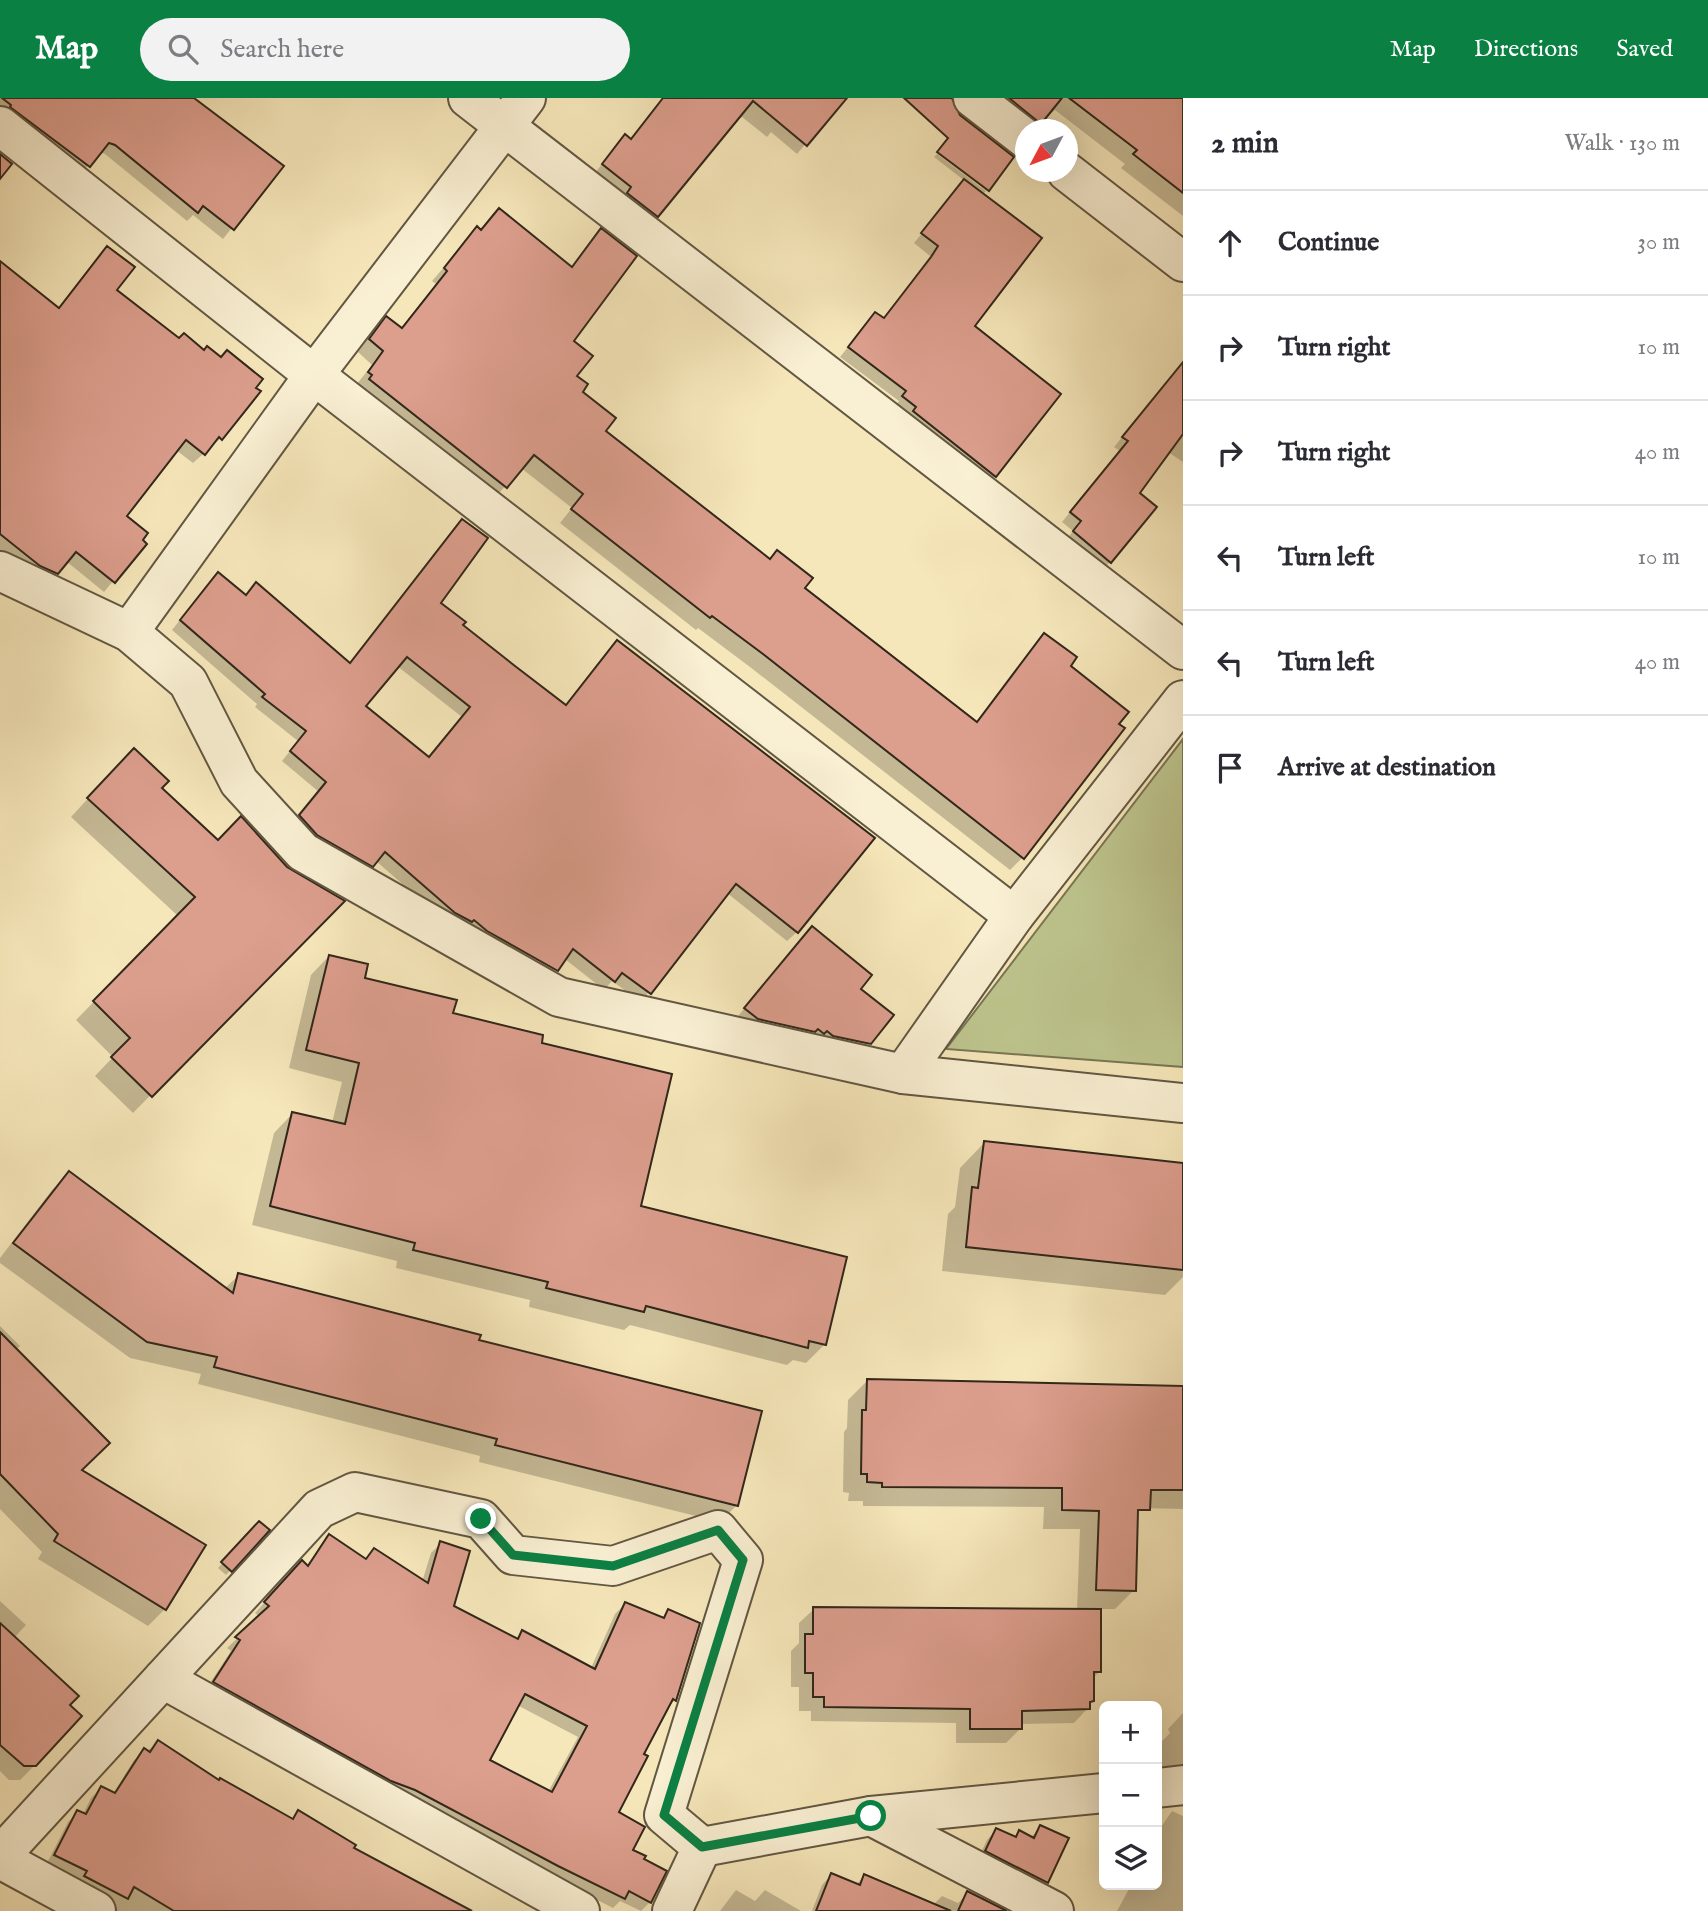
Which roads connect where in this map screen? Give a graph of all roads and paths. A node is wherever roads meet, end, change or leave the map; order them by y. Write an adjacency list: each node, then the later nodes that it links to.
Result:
1 (468, 98): 3 (street)
2 (973, 98): 5 (street)
3 (516, 112): 8 (street); 11 (street)
4 (0, 126): 8 (street)
5 (1015, 130)
6 (1078, 181): 7 (street)
7 (1183, 262)
8 (314, 375): 10 (street); 13 (street)
9 (0, 571): 10 (street)
10 (129, 632): 14 (street)
11 (1183, 650)
12 (1183, 700): 13 (street)
13 (1014, 916): 14 (street)
14 (903, 1074): 15 (street)
15 (1183, 1103)
16 (163, 1679): 21 (street); 22 (street); 24 (street)
17 (1183, 1785): 18 (street)
18 (1162, 1787)
19 (1099, 1793): 20 (street)
20 (871, 1816): 21 (street); 26 (street)
21 (702, 1847): 25 (street)
22 (0, 1857): 23 (street)
23 (96, 1911)
24 (580, 1911)
25 (671, 1911)
26 (1054, 1911)

